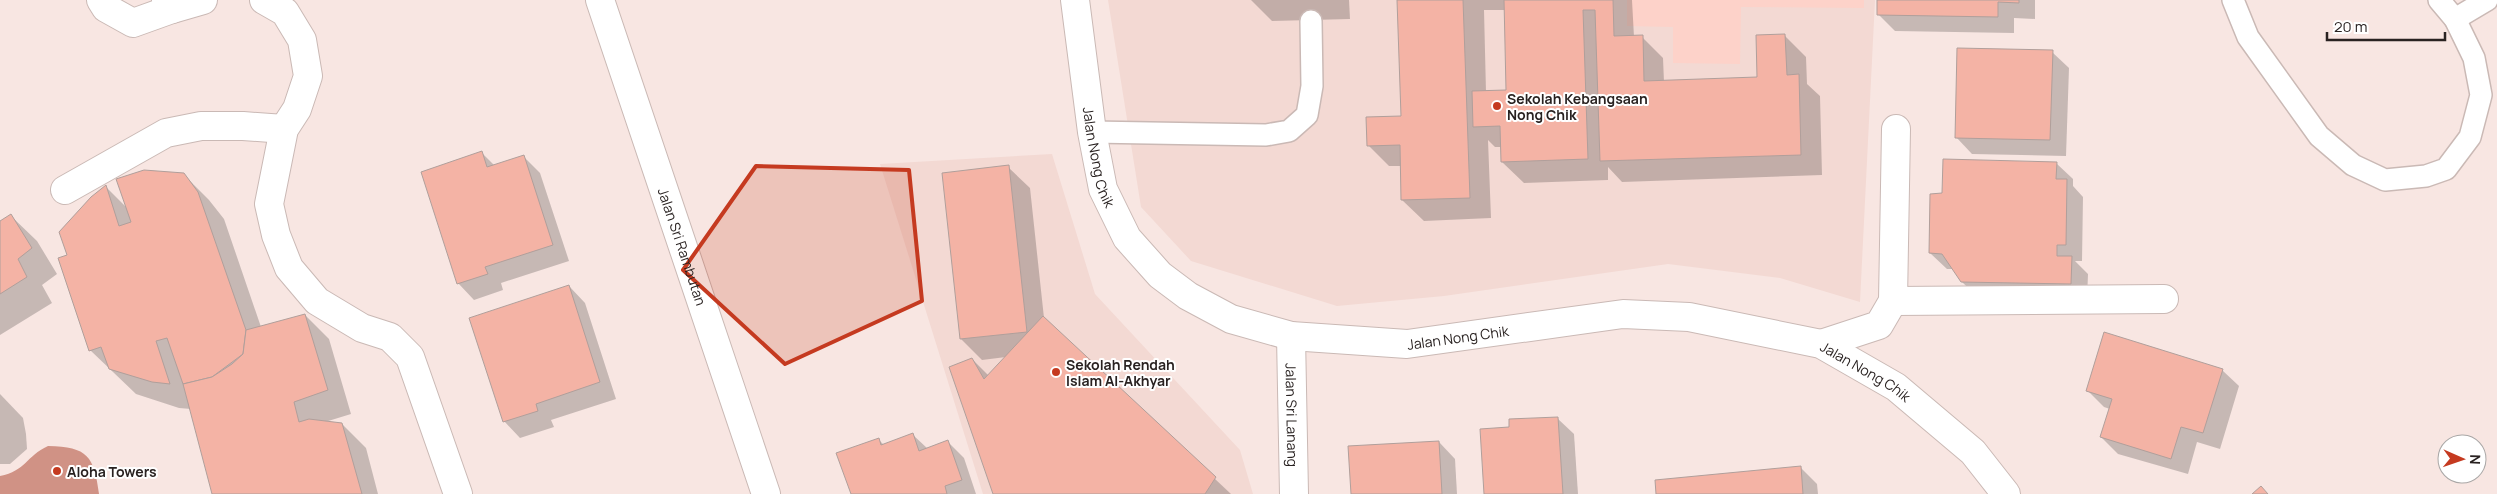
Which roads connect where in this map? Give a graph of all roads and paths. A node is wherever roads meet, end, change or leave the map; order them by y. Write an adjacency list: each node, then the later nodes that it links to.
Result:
1 (101, 0): 9 (street)
2 (203, 0): 9 (street)
3 (264, 0): 12 (street)
4 (600, 0): 21 (street, Jalan Sri Rambutan)
5 (1075, 0): 14 (street, Jalan Nong Chik)
6 (2233, 0): 10 (lane)
7 (2438, 0): 10 (lane)
8 (2487, 0): 10 (lane)
9 (169, 4)
10 (2455, 19)
11 (1311, 21): 14 (lane)
12 (284, 129): 15 (street); 20 (street)
13 (1896, 129): 17 (street)
14 (1092, 132): 18 (street, Jalan Nong Chik)
15 (65, 190)
16 (2164, 298): 17 (street)
17 (1893, 302): 19 (street)
18 (1291, 336): 19 (street, Jalan Nong Chik); 22 (street, Jalan Sri Lanang)
19 (1821, 344): 23 (street, Jalan Nong Chik)
20 (458, 494)
21 (766, 494)
22 (1294, 494)
23 (2006, 494)

